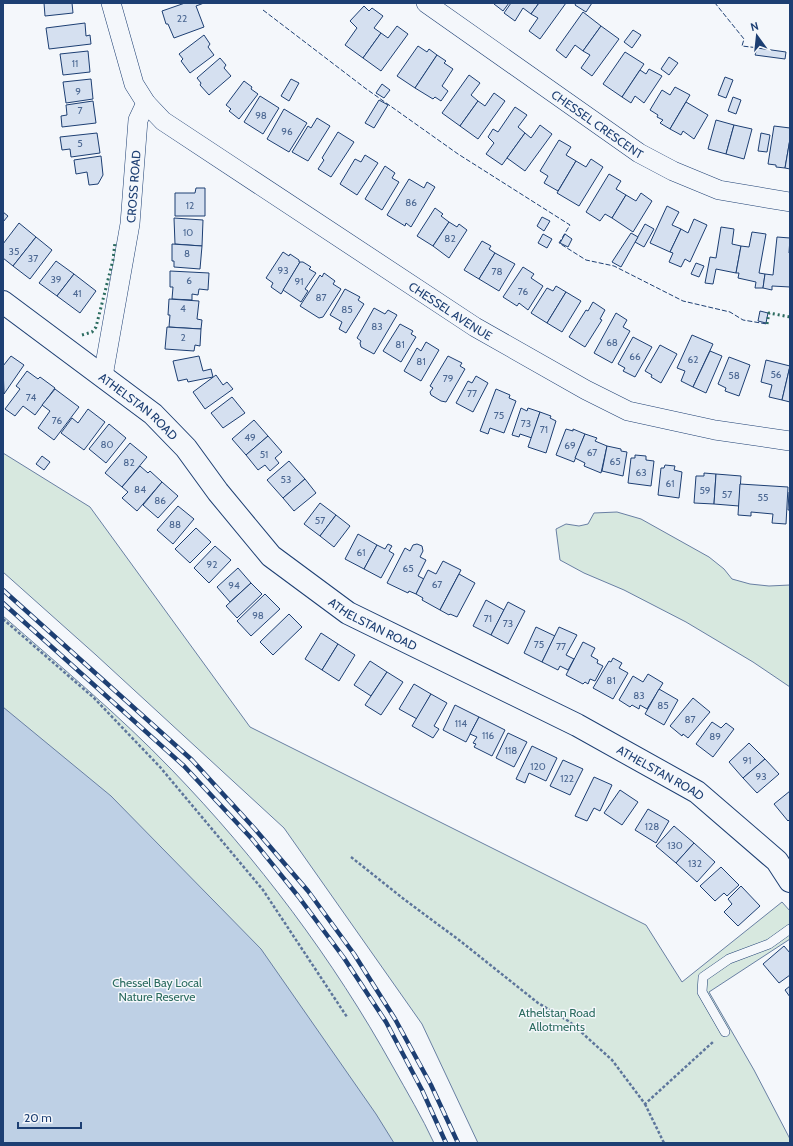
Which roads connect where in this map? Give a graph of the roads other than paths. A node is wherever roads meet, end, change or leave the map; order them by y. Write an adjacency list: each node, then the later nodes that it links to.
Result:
1 (111, 3): 3 (street)
2 (426, 3): 4 (street, CHESSEL CRESCENT)
3 (146, 103): 6 (street, CROSS ROAD); 7 (street, CHESSEL AVENUE)
4 (790, 202)
5 (3, 302): 6 (street, ATHELSTAN ROAD)
6 (102, 376): 8 (street, ATHELSTAN ROAD)
7 (790, 441)
8 (790, 881)
9 (790, 929): 10 (lane)
10 (725, 1032)

